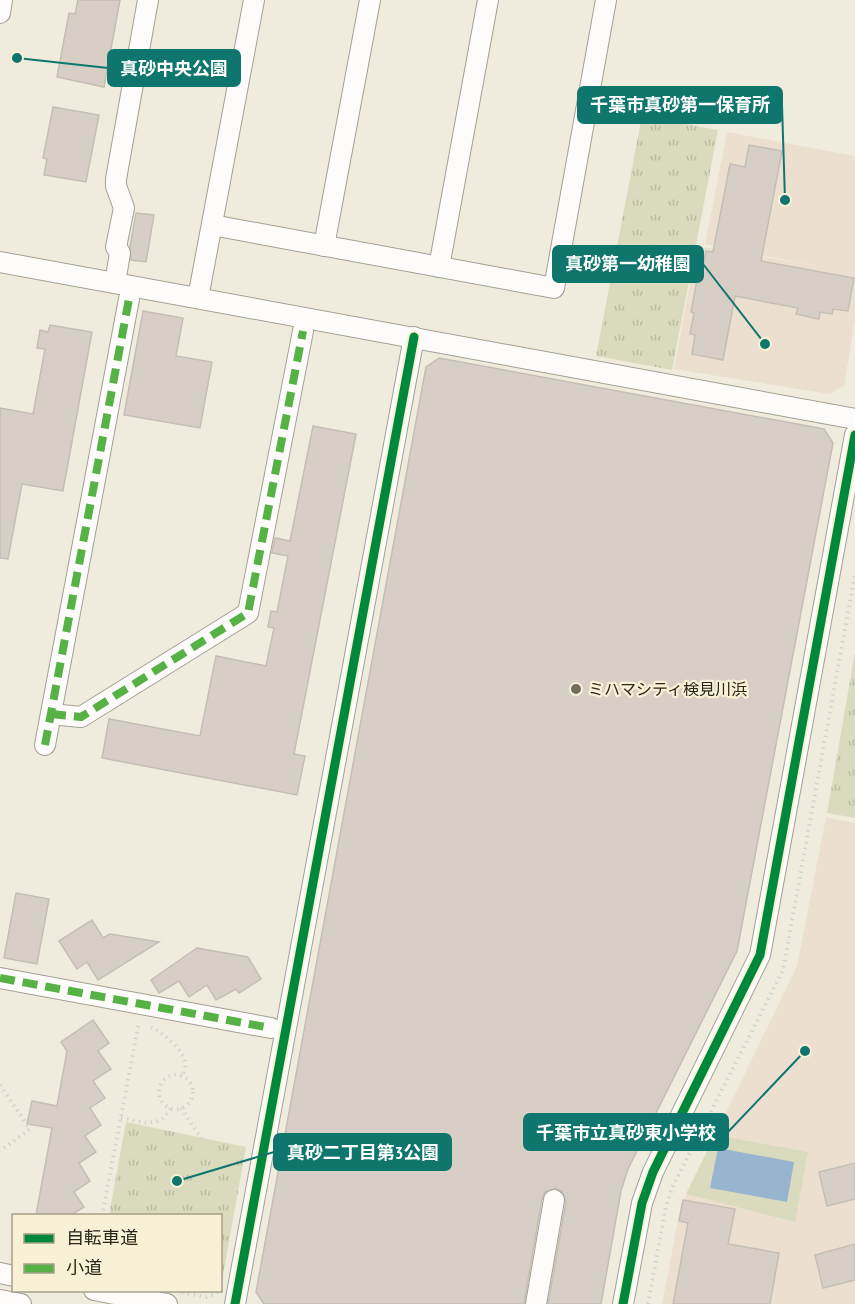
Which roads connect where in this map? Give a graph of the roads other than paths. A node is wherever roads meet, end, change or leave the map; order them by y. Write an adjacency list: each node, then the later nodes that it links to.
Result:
1 (2, 0): 7 (street)
2 (148, 0): 12 (street)
3 (254, 0): 8 (street)
4 (370, 0): 9 (street)
5 (488, 0): 11 (street)
6 (606, 0): 11 (street)
7 (0, 13)
8 (212, 225): 9 (street); 13 (street)
9 (324, 246): 11 (street)
10 (0, 261): 12 (street)
11 (439, 267)
12 (115, 283): 13 (street)
13 (198, 298): 16 (street)
14 (129, 299): 19 (street)
15 (303, 331): 19 (street)
16 (414, 337): 17 (street); 28 (street)
17 (855, 418)
18 (855, 435): 30 (street)
19 (51, 714): 20 (street)
20 (45, 745)
21 (0, 978): 22 (street)
22 (271, 1028)
23 (554, 1200): 29 (street)
24 (104, 1292): 27 (street)
25 (0, 1300): 26 (street)
26 (21, 1304)
27 (167, 1304)
28 (235, 1304)
29 (536, 1304)
30 (623, 1304)

